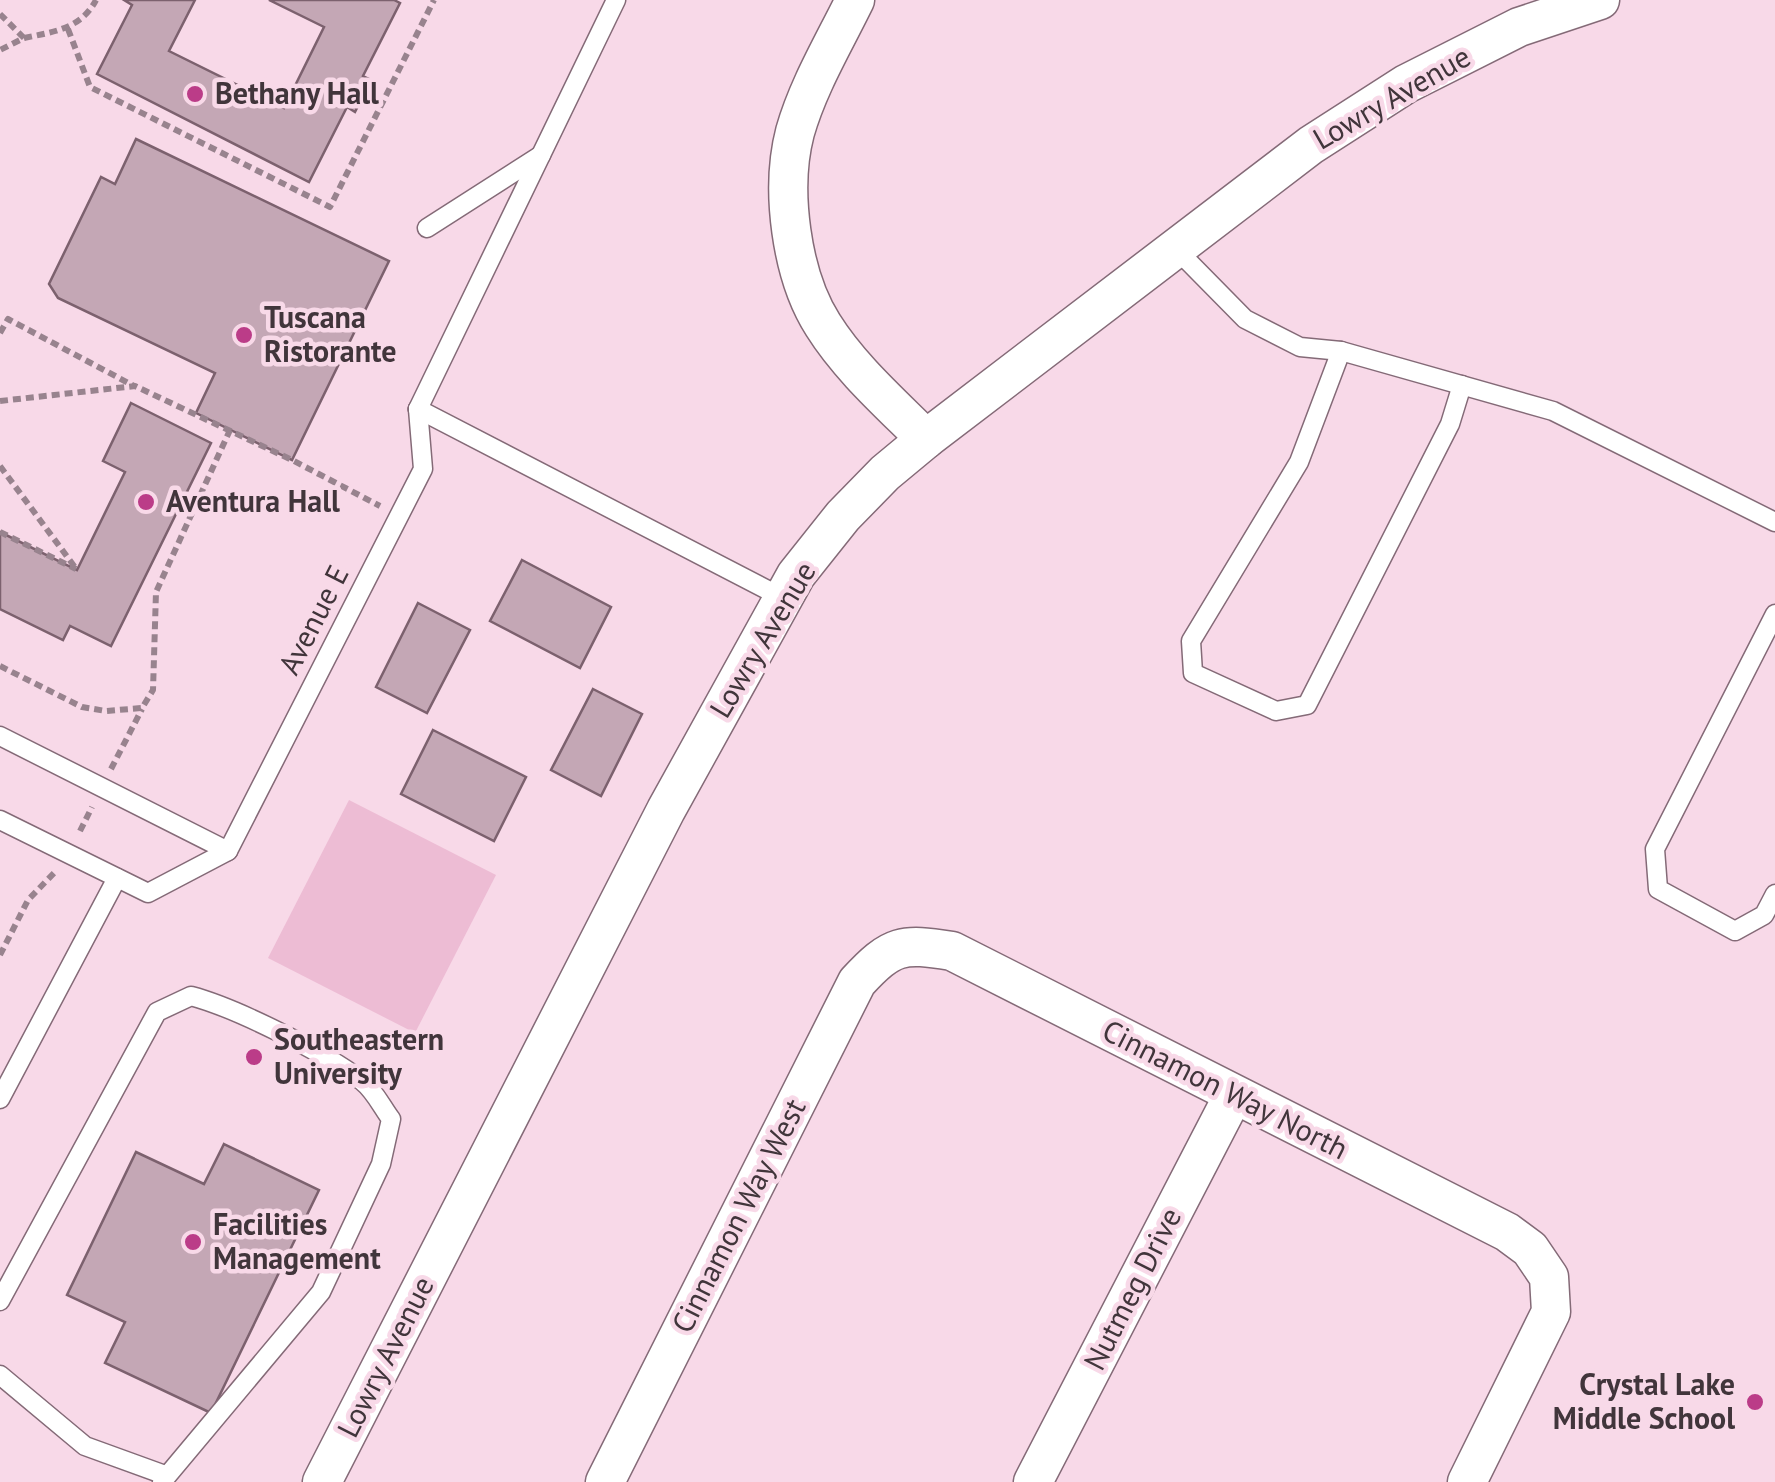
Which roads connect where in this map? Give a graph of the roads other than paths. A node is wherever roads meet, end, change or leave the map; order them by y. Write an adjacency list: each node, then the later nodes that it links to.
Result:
1 (616, 0): 4 (lane)
2 (855, 0): 10 (street)
3 (1600, 0): 6 (street, Lowry Avenue)
4 (541, 155): 5 (lane); 9 (lane)
5 (427, 228)
6 (1174, 248): 7 (lane); 10 (street, Lowry Avenue)
7 (1341, 351): 8 (lane); 8 (lane)
8 (1462, 385): 11 (lane)
9 (418, 409): 12 (lane); 16 (lane, Avenue E)
10 (926, 439): 12 (street, Lowry Avenue)
11 (1775, 522)
12 (783, 598): 25 (street, Lowry Avenue)
13 (1775, 614): 18 (lane)
14 (0, 736): 16 (lane)
15 (0, 820): 17 (lane)
16 (228, 850): 17 (lane)
17 (117, 878): 21 (lane)
18 (1775, 894)
19 (882, 955): 20 (street, Cinnamon Way North); 26 (street, Cinnamon Way West)
20 (1233, 1096): 27 (street, Nutmeg Drive); 28 (street, Cinnamon Way North)
21 (0, 1099)
22 (0, 1302): 24 (lane)
23 (0, 1375): 24 (lane)
24 (164, 1478)
25 (322, 1482)
26 (604, 1482)
27 (1033, 1482)
28 (1468, 1482)

